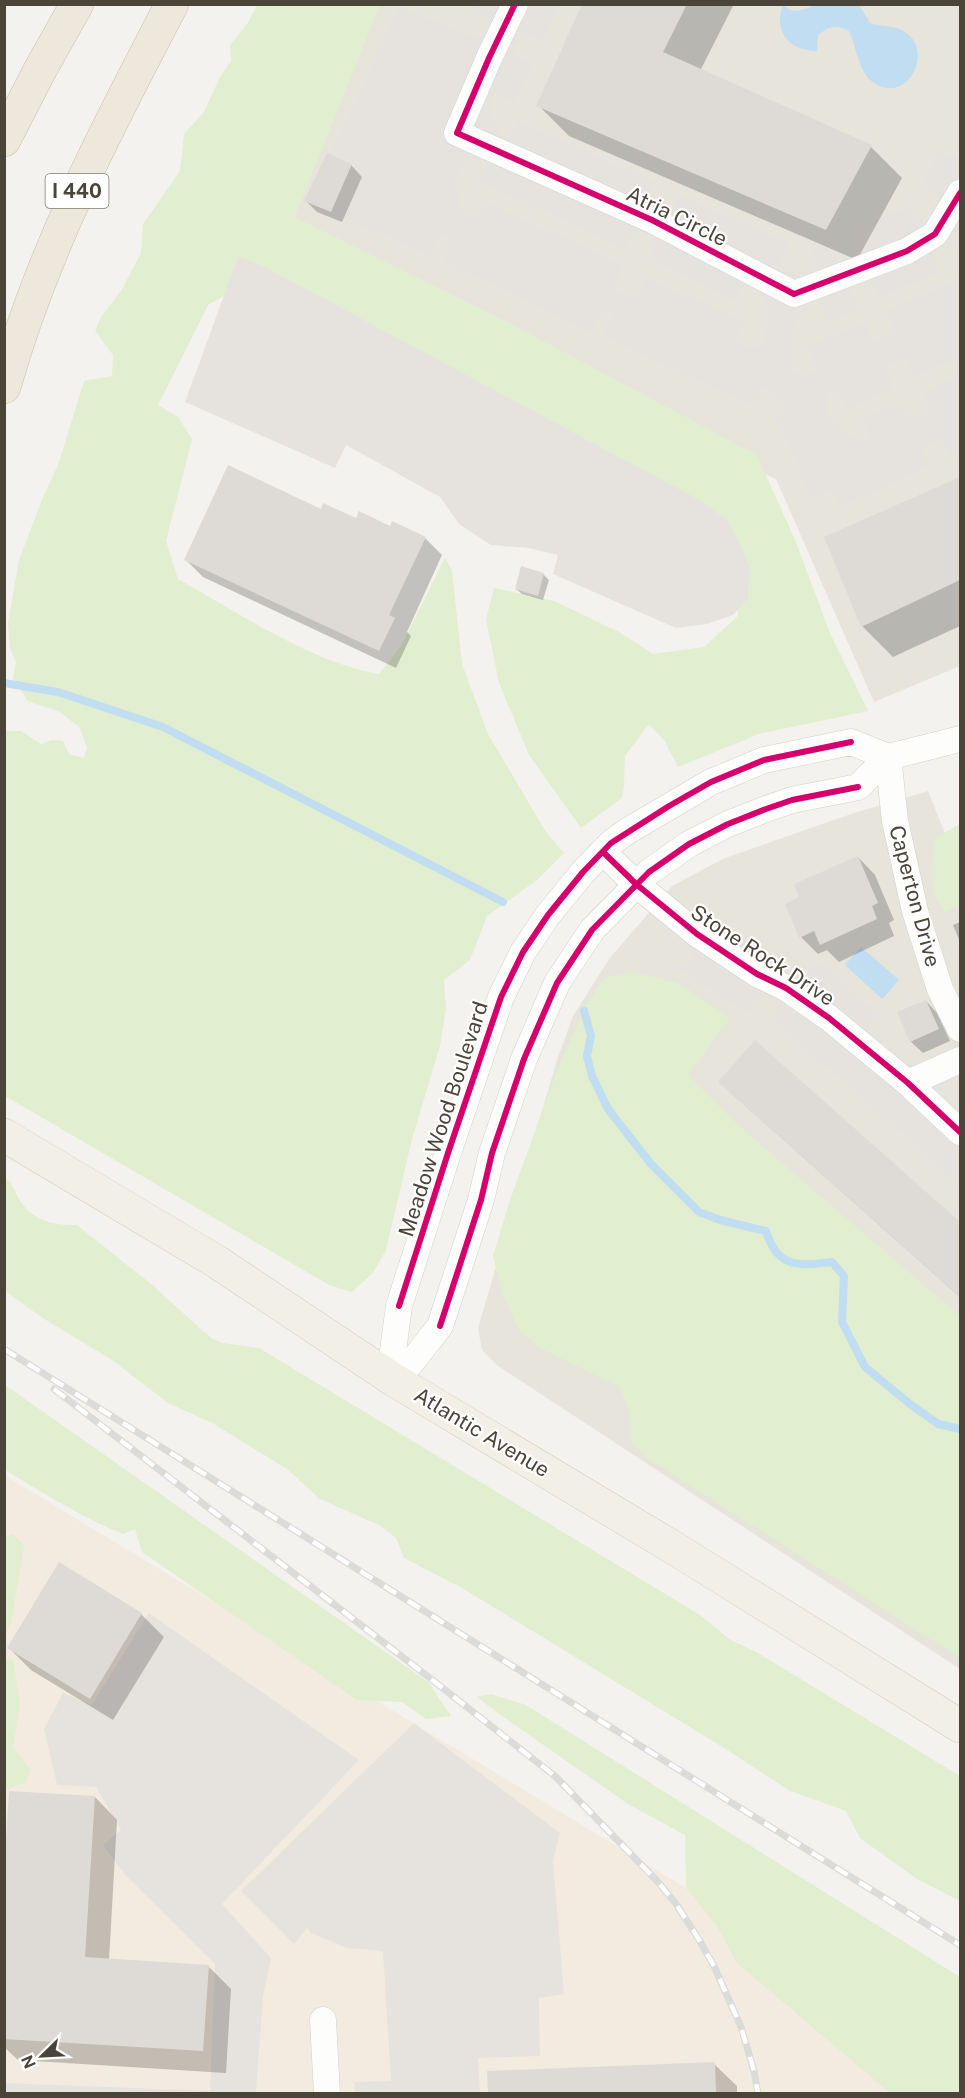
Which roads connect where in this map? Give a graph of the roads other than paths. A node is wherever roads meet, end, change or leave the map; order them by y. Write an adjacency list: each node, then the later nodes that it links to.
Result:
1 (77, 4): 4 (highway)
2 (172, 4): 6 (highway, I 440)
3 (515, 4): 5 (street, Atria Circle)
4 (4, 140)
5 (960, 193)
6 (4, 387)
7 (960, 739): 8 (street)
8 (888, 757): 9 (street, Meadow Wood Boulevard); 10 (street); 11 (street, Caperton Drive)
9 (603, 852): 10 (street, Stone Rock Drive); 16 (street, Meadow Wood Boulevard)
10 (636, 885): 13 (street, Stone Rock Drive); 16 (street)
11 (960, 1029)
12 (960, 1060): 13 (street)
13 (908, 1083): 14 (street, Stone Rock Drive)
14 (960, 1132)
15 (4, 1135): 16 (main road, Atlantic Avenue)
16 (394, 1380): 17 (main road, Atlantic Avenue)
17 (960, 1726)
18 (323, 2020): 19 (street)
19 (327, 2094)

